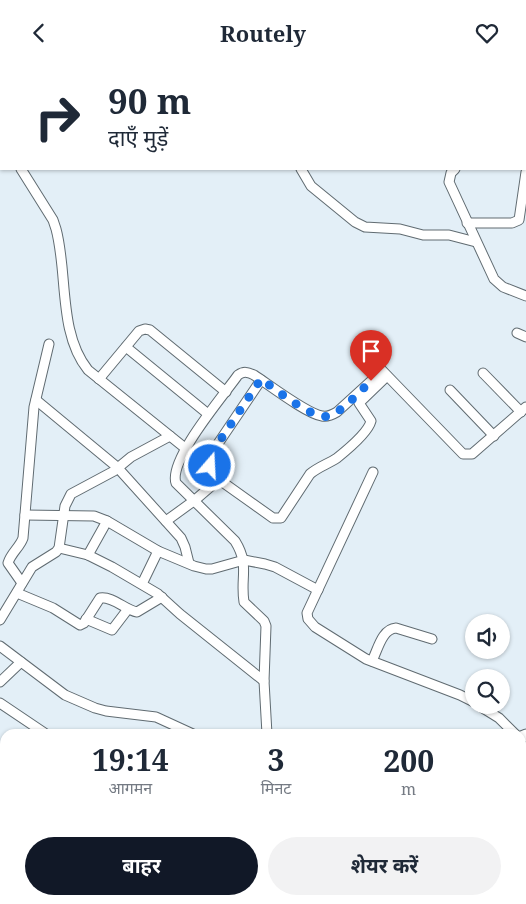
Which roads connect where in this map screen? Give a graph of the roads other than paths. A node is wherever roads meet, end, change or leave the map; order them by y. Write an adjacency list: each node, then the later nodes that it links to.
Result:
1 (22, 170): 13 (street)
2 (302, 170): 6 (street)
3 (454, 170): 5 (street)
4 (526, 172): 5 (street)
5 (468, 223): 6 (street)
6 (476, 242): 7 (street)
7 (526, 297)
8 (49, 344): 17 (street)
9 (126, 347): 13 (street); 16 (street); 19 (street)
10 (373, 361): 11 (street)
11 (384, 373): 14 (street); 21 (street); 25 (street)
12 (483, 373): 18 (street)
13 (99, 379): 20 (street)
14 (261, 379): 16 (street); 25 (street)
15 (450, 390): 21 (street)
16 (226, 392): 19 (street)
17 (36, 400): 23 (street); 27 (street)
18 (523, 410): 21 (street)
19 (208, 415): 22 (street)
20 (170, 436): 22 (street); 23 (street)
21 (494, 436)
22 (185, 447): 26 (street)
23 (117, 467): 28 (street); 30 (street)
24 (372, 472): 38 (street)
25 (217, 481): 26 (street)
26 (195, 500): 30 (street); 34 (street)
27 (25, 515): 28 (street); 36 (street)
28 (64, 517): 29 (street); 31 (street)
29 (107, 521): 32 (street); 33 (street)
30 (166, 521): 35 (street)
31 (59, 548): 33 (street); 36 (street)
32 (158, 551): 35 (street); 37 (street)
33 (88, 555): 37 (street)
34 (244, 560): 35 (street); 38 (street); 48 (street)
35 (189, 563)
36 (22, 583): 39 (street)
37 (142, 585): 40 (street)
38 (318, 589): 46 (street)
39 (16, 593): 42 (street); 43 (street)
40 (162, 597): 41 (street); 48 (street)
41 (128, 609): 42 (street); 42 (street)
42 (86, 619)
43 (0, 620)
44 (432, 639): 46 (street)
45 (0, 646): 47 (street)
46 (372, 661): 50 (street)
47 (22, 662): 49 (street); 54 (street)
48 (264, 681): 55 (street)
49 (0, 682)
50 (465, 698)
51 (0, 703): 53 (street)
52 (492, 714): 56 (street)
53 (39, 729)
54 (182, 729)
55 (267, 729)
56 (510, 729)

